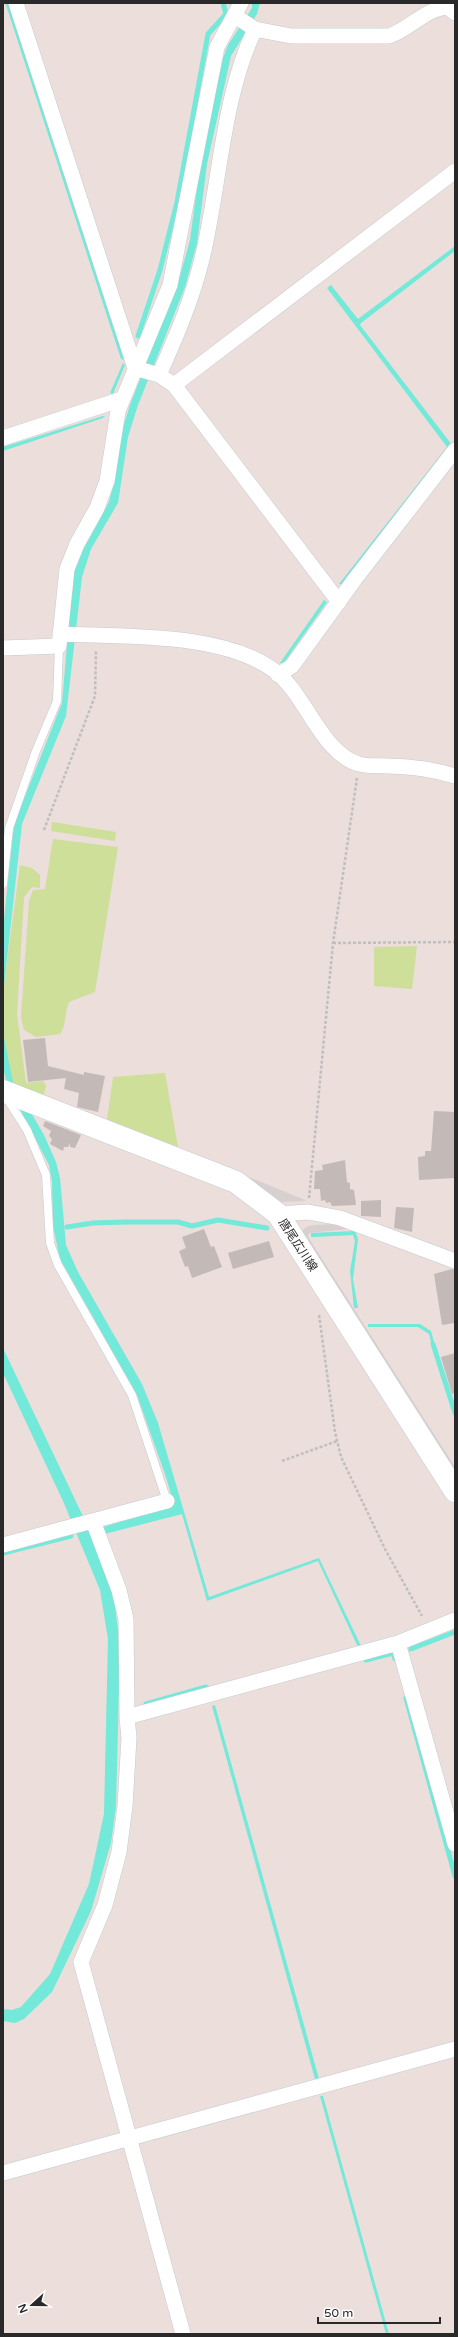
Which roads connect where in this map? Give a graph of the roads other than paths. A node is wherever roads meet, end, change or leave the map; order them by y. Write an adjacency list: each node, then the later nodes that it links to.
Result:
1 (16, 3): 6 (street)
2 (238, 10): 4 (street); 6 (street)
3 (455, 12): 4 (street)
4 (255, 29): 6 (street)
5 (455, 171): 7 (street)
6 (147, 372): 7 (street); 8 (street)
7 (174, 385): 11 (street)
8 (122, 400): 9 (street); 12 (street)
9 (3, 438)
10 (455, 450): 11 (street)
11 (339, 602): 14 (street)
12 (65, 637): 13 (street); 14 (street); 16 (lane)
13 (3, 648)
14 (278, 675): 15 (street)
15 (455, 776)
16 (3, 884)
17 (10, 1094): 18 (main road, 唐尾広川線); 21 (lane)
18 (278, 1214): 19 (street); 20 (main road, 唐尾広川線)
19 (455, 1262)
20 (455, 1491)
21 (167, 1501): 22 (street)
22 (91, 1522): 23 (street); 26 (street)
23 (3, 1545)
24 (455, 1620): 25 (street)
25 (398, 1643): 26 (street); 27 (street)
26 (127, 1717): 29 (street)
27 (455, 1844)
28 (455, 2048): 29 (street)
29 (129, 2139): 30 (street); 31 (street)
30 (3, 2173)
31 (183, 2334)

